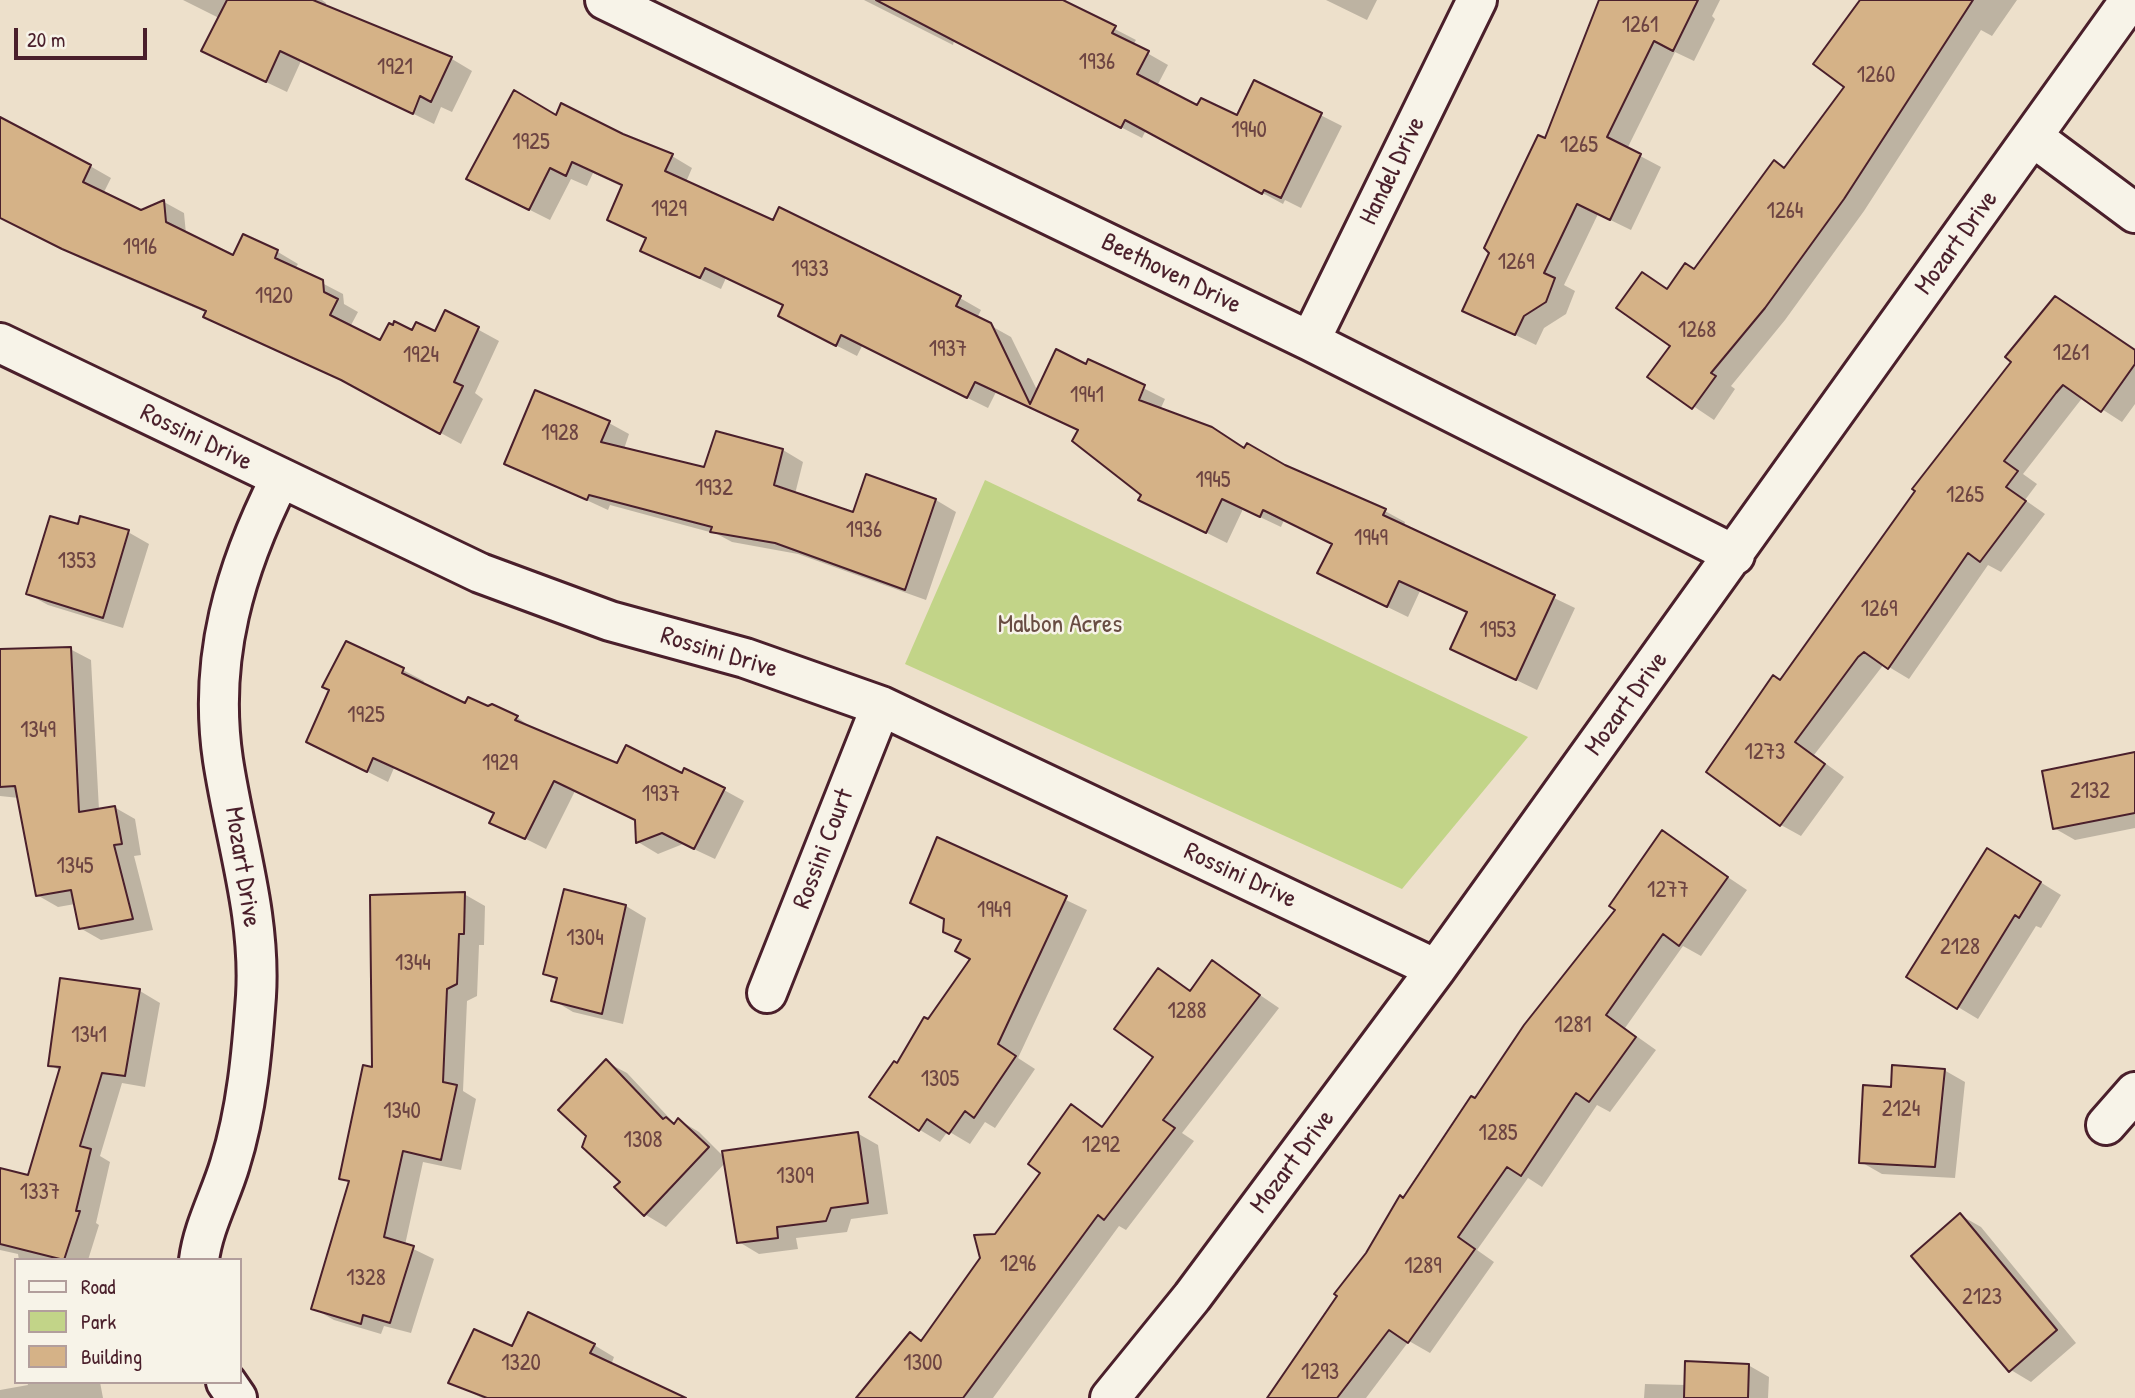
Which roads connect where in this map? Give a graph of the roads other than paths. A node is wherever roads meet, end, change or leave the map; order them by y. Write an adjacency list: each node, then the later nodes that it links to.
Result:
1 (605, 0): 6 (street, Beethoven Drive)
2 (1477, 0): 6 (street, Handel Drive)
3 (2130, 0): 4 (street, Mozart Drive)
4 (2033, 136): 5 (street); 9 (street, Mozart Drive)
5 (2135, 213)
6 (1310, 341): 9 (street, Beethoven Drive)
7 (0, 342): 8 (street, Rossini Drive)
8 (280, 479): 10 (street, Rossini Drive); 15 (street, Mozart Drive)
9 (1735, 555): 11 (street, Mozart Drive)
10 (881, 706): 11 (street, Rossini Drive); 12 (street, Rossini Court)
11 (1436, 969): 16 (street, Mozart Drive)
12 (767, 993)
13 (2135, 1092): 14 (street)
14 (2106, 1125)
15 (200, 1258)
16 (1110, 1398)

